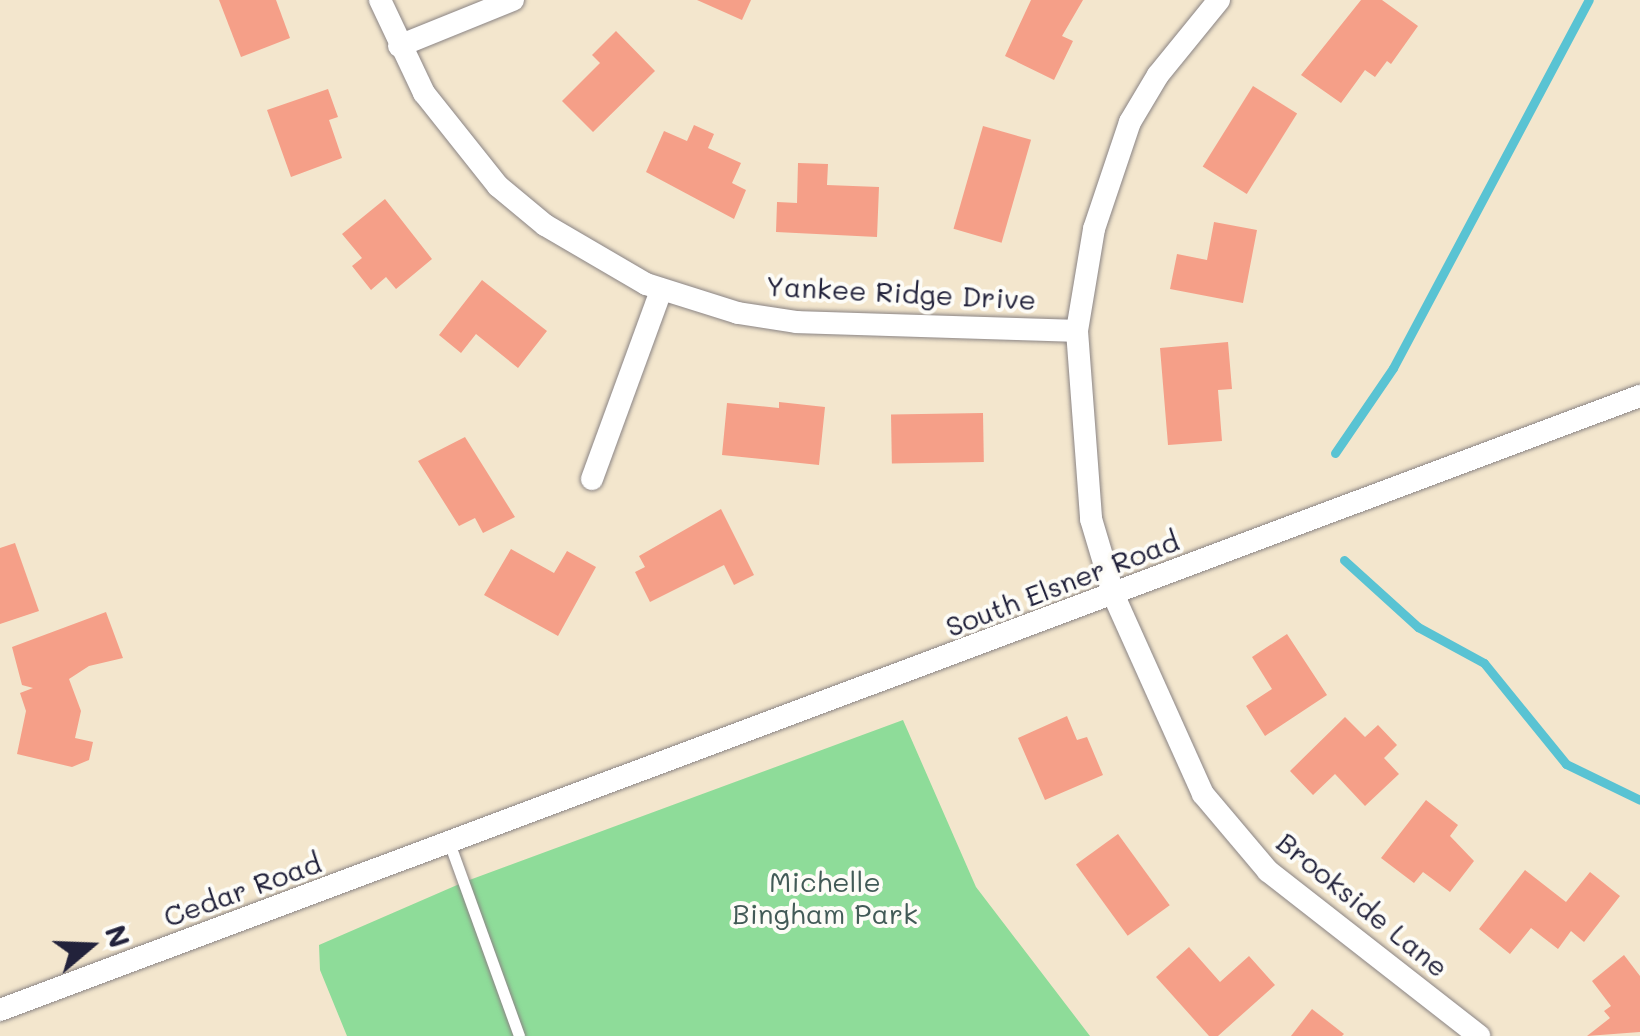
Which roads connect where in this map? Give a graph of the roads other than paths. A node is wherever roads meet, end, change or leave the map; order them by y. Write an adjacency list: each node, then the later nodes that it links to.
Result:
1 (380, 0): 4 (street, Yankee Ridge Drive)
2 (513, 0): 4 (street)
3 (1219, 0): 6 (street, Brookside Lane)
4 (398, 46): 5 (street, Yankee Ridge Drive)
5 (661, 290): 6 (street, Yankee Ridge Drive); 8 (street)
6 (1077, 330): 9 (street, Brookside Lane)
7 (1640, 396): 9 (street, South Elsner Road)
8 (592, 479)
9 (1114, 596): 10 (street, South Elsner Road); 14 (street, Brookside Lane)
10 (506, 825): 11 (street, Cedar Road)
11 (450, 845): 12 (street, Cedar Road); 13 (lane)
12 (0, 1010)
13 (520, 1036)
14 (1479, 1036)

